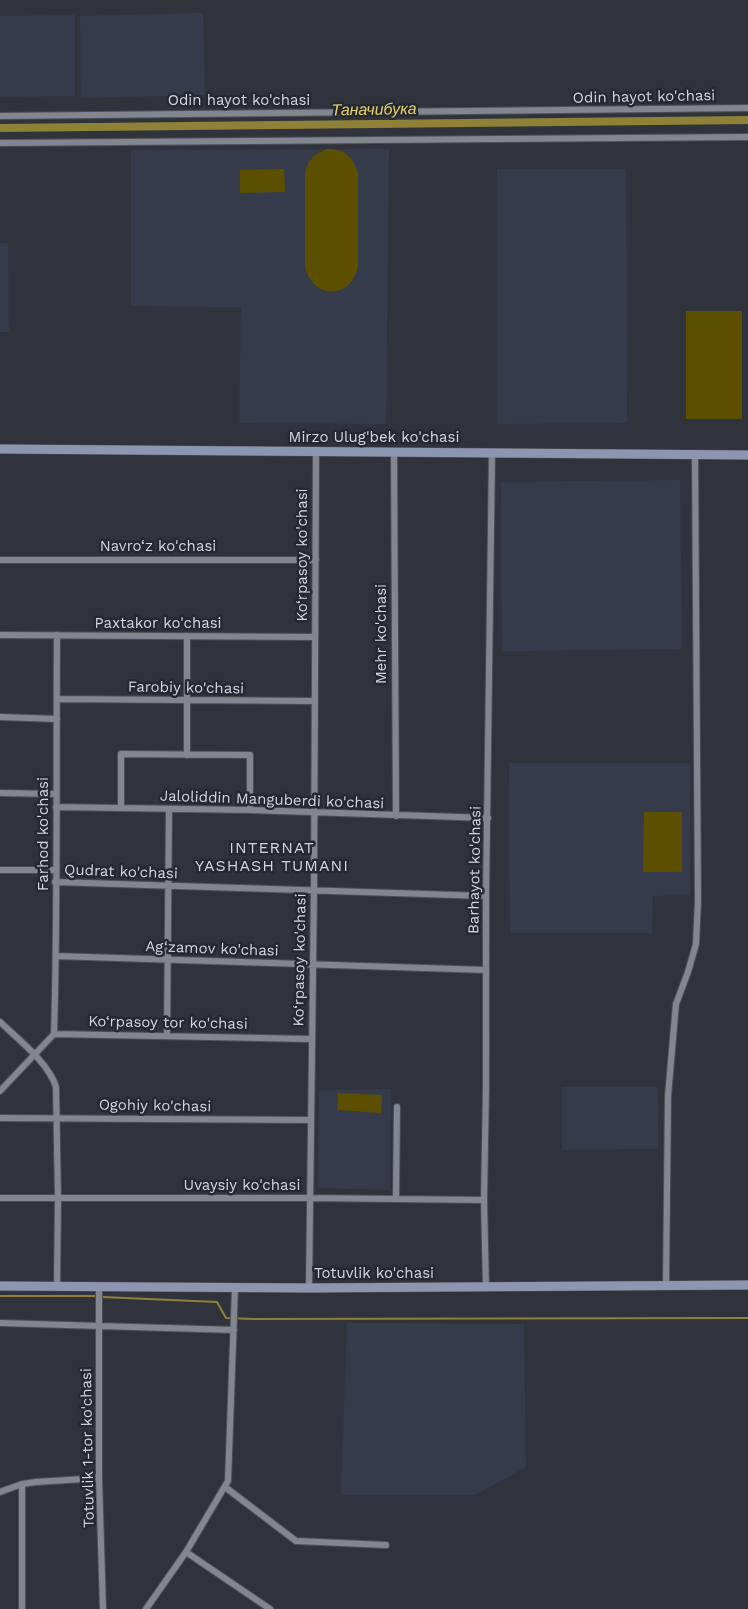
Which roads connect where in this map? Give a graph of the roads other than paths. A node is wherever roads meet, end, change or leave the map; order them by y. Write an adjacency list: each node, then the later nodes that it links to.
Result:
1 (748, 108): 2 (street, Odin hayot ko'chasi)
2 (0, 116)
3 (748, 137): 4 (street)
4 (0, 142)
5 (0, 449): 6 (main road, Mirzo Ulug'bek ko'chasi)
6 (316, 452): 7 (main road, Mirzo Ulug'bek ko'chasi); 12 (street, Ko‘rpasoy ko'chasi)
7 (394, 452): 8 (main road, Mirzo Ulug'bek ko'chasi); 30 (street, Mehr ko'chasi)
8 (492, 453): 9 (main road, Mirzo Ulug'bek ko'chasi); 31 (street, Barhayot ko'chasi)
9 (695, 455): 10 (main road, Mirzo Ulug'bek ko'chasi); 57 (street)
10 (748, 455)
11 (0, 560): 12 (street, Navro‘z ko'chasi)
12 (316, 560): 16 (street, Ko‘rpasoy ko'chasi)
13 (0, 635): 14 (street, Paxtakor ko'chasi)
14 (57, 635): 15 (street, Paxtakor ko'chasi); 17 (street, Farhod ko'chasi)
15 (187, 636): 16 (street, Paxtakor ko'chasi); 18 (street)
16 (316, 637): 19 (street, Ko‘rpasoy ko'chasi)
17 (57, 699): 18 (street, Farobiy ko'chasi); 21 (street, Farhod ko'chasi)
18 (187, 701): 19 (street, Farobiy ko'chasi); 22 (street)
19 (315, 701): 29 (street, Ko‘rpasoy ko'chasi)
20 (0, 717): 21 (street)
21 (57, 719): 24 (street, Farhod ko'chasi)
22 (187, 755): 26 (street); 28 (street)
23 (0, 793): 24 (street)
24 (56, 794): 25 (street, Farhod ko'chasi)
25 (56, 807): 26 (street, Jaloliddin Manguberdi ko'chasi); 33 (street, Farhod ko'chasi)
26 (121, 808): 27 (street, Jaloliddin Manguberdi ko'chasi)
27 (169, 809): 28 (street, Jaloliddin Manguberdi ko'chasi); 35 (street)
28 (250, 810): 29 (street, Jaloliddin Manguberdi ko'chasi)
29 (314, 813): 30 (street, Jaloliddin Manguberdi ko'chasi); 36 (street, Ko‘rpasoy ko'chasi)
30 (396, 816): 31 (street, Jaloliddin Manguberdi ko'chasi)
31 (488, 818): 37 (street, Barhayot ko'chasi)
32 (0, 870): 33 (street)
33 (56, 870): 34 (street, Farhod ko'chasi)
34 (55, 882): 35 (street, Qudrat ko'chasi); 38 (street, Farhod ko'chasi)
35 (170, 887): 36 (street, Qudrat ko'chasi); 39 (street)
36 (314, 890): 37 (street, Qudrat ko'chasi); 40 (street, Ko‘rpasoy ko'chasi)
37 (486, 896): 41 (street, Barhayot ko'chasi)
38 (56, 956): 39 (street, Ag‘zamov ko'chasi); 43 (street, Farhod ko'chasi)
39 (167, 961): 40 (street, Ag‘zamov ko'chasi); 44 (street)
40 (312, 965): 41 (street, Ag‘zamov ko'chasi); 45 (street, Ko‘rpasoy ko'chasi)
41 (486, 970): 56 (street, Barhayot ko'chasi)
42 (0, 1022): 46 (street)
43 (54, 1034): 44 (street, Ko‘rpasoy tor ko'chasi); 46 (street)
44 (167, 1035): 45 (street, Ko‘rpasoy tor ko'chasi)
45 (311, 1039): 51 (street, Ko‘rpasoy ko'chasi)
46 (34, 1055): 47 (street); 50 (street)
47 (0, 1091)
48 (397, 1107): 55 (street)
49 (0, 1118): 50 (street, Ogohiy ko'chasi)
50 (58, 1118): 51 (street, Ogohiy ko'chasi); 54 (street)
51 (310, 1120): 53 (street, Ko‘rpasoy ko'chasi)
52 (0, 1198): 54 (street, Uvaysiy ko'chasi)
53 (310, 1198): 54 (street, Uvaysiy ko'chasi); 55 (street, Uvaysiy ko'chasi); 62 (street, Ko‘rpasoy ko'chasi)
54 (58, 1199): 60 (street)
55 (396, 1199): 56 (street, Uvaysiy ko'chasi)
56 (484, 1200): 63 (street, Barhayot ko'chasi)
57 (666, 1285): 58 (main road, Totuvlik ko'chasi); 63 (main road, Totuvlik ko'chasi)
58 (748, 1285)
59 (0, 1286): 60 (main road, Totuvlik ko'chasi)
60 (57, 1286): 64 (main road, Totuvlik ko'chasi)
61 (235, 1288): 62 (main road, Totuvlik ko'chasi); 64 (main road, Totuvlik ko'chasi); 67 (street)
62 (308, 1288): 63 (main road, Totuvlik ko'chasi)
63 (486, 1288)
64 (99, 1289): 66 (street, Totuvlik 1-tor ko'chasi)
65 (0, 1323): 66 (street)
66 (99, 1326): 67 (street); 68 (street, Totuvlik 1-tor ko'chasi)
67 (234, 1328): 70 (street)
68 (99, 1478): 69 (street); 76 (street, Totuvlik 1-tor ko'chasi)
69 (22, 1484): 71 (street); 75 (street)
70 (225, 1487): 72 (street); 73 (street)
71 (0, 1492)
72 (386, 1545)
73 (186, 1552): 74 (street); 77 (street)
74 (148, 1608)
75 (22, 1609)
76 (103, 1609)
77 (270, 1609)

